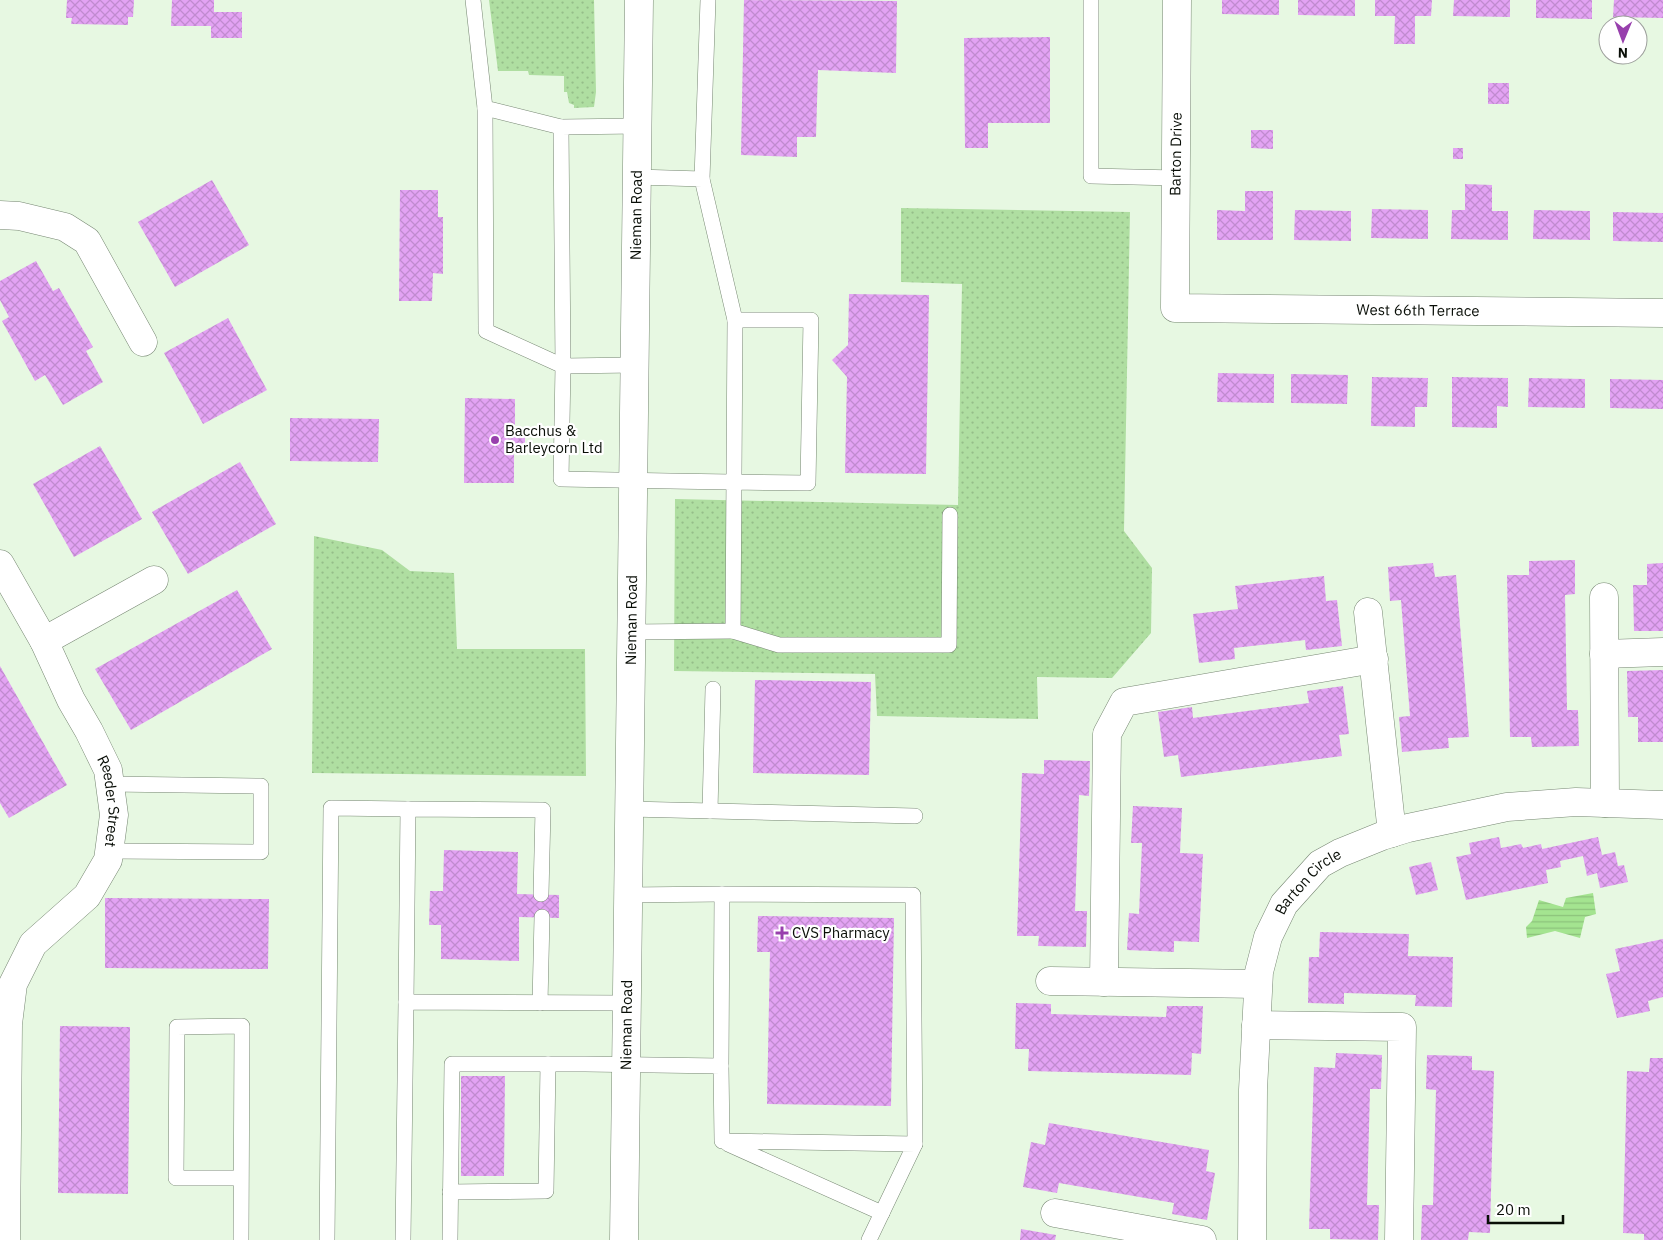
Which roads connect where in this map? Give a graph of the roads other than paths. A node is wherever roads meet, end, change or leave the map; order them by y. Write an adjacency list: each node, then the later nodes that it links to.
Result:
1 (473, 0): 6 (lane)
2 (639, 0): 7 (street, Nieman Road)
3 (708, 0): 11 (lane)
4 (1091, 0): 10 (lane)
5 (1177, 0): 10 (street, Barton Drive)
6 (485, 108): 8 (lane); 18 (lane)
7 (638, 126): 8 (lane); 9 (street, Nieman Road)
8 (561, 127): 18 (lane)
9 (637, 177): 11 (lane); 17 (street, Nieman Road)
10 (1176, 178): 13 (street, Barton Drive)
11 (702, 179): 15 (lane)
12 (0, 215): 16 (street)
13 (1175, 308): 14 (street, West 66th Terrace)
14 (1663, 313)
15 (735, 320): 20 (lane); 20 (lane)
16 (144, 342)
17 (635, 365): 18 (lane); 19 (street, Nieman Road)
18 (563, 366): 19 (lane)
19 (633, 480): 20 (lane); 27 (street, Nieman Road)
20 (733, 482): 26 (lane)
21 (950, 515): 26 (lane)
22 (0, 564): 28 (street, Reeder Street)
23 (154, 580): 28 (street)
24 (1604, 596): 30 (street)
25 (1368, 612): 31 (street)
26 (733, 631): 27 (lane)
27 (631, 632): 37 (street, Nieman Road)
28 (44, 641): 33 (street, Reeder Street)
29 (1663, 652): 30 (street)
30 (1604, 654): 34 (street)
31 (1374, 659): 40 (street); 47 (street)
32 (713, 689): 38 (lane)
33 (110, 784): 41 (street, Reeder Street); 41 (lane)
34 (1605, 803): 35 (street, Barton Circle); 40 (street, Barton Circle)
35 (1663, 805)
36 (408, 809): 42 (lane); 49 (lane); 64 (lane)
37 (629, 809): 38 (lane); 44 (street, Nieman Road)
38 (710, 811): 39 (lane)
39 (915, 816)
40 (1392, 833): 48 (street, Barton Circle)
41 (109, 851): 62 (street, Reeder Street)
42 (541, 894)
43 (722, 894): 44 (lane); 55 (lane); 57 (lane)
44 (628, 895): 51 (street, Nieman Road)
45 (542, 917): 50 (lane)
46 (1050, 981): 47 (street)
47 (1104, 982): 48 (street)
48 (1258, 984): 52 (street, Barton Circle)
49 (406, 1002): 50 (lane); 65 (lane)
50 (540, 1003): 51 (lane)
51 (627, 1003): 54 (street, Nieman Road)
52 (1256, 1025): 70 (street, Barton Circle); 71 (street)
53 (548, 1064): 54 (lane); 59 (lane); 59 (lane)
54 (626, 1065): 55 (lane); 67 (street, Nieman Road)
55 (721, 1066): 56 (lane)
56 (722, 1141): 57 (lane); 60 (lane)
57 (915, 1144): 60 (lane)
58 (241, 1178): 58 (lane); 63 (lane)
59 (450, 1192): 66 (lane)
60 (882, 1213): 68 (lane)
61 (1055, 1213): 69 (street)
62 (6, 1240)
63 (241, 1240)
64 (328, 1240)
65 (402, 1240)
66 (450, 1240)
67 (624, 1240)
68 (869, 1240)
69 (1202, 1240)
70 (1252, 1240)
71 (1399, 1240)

